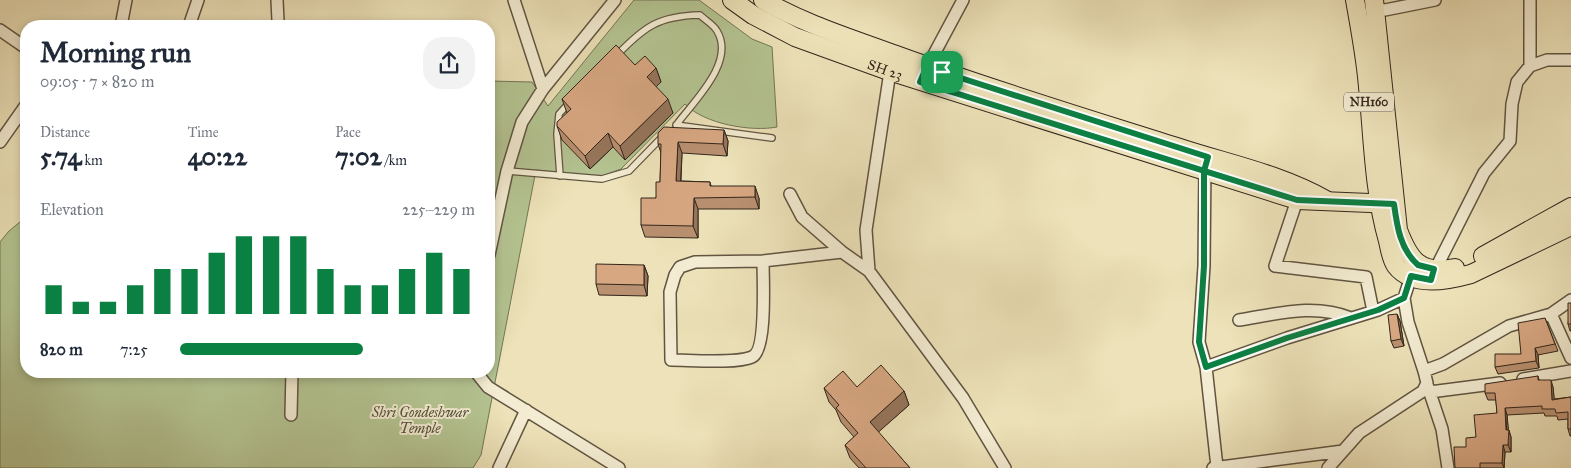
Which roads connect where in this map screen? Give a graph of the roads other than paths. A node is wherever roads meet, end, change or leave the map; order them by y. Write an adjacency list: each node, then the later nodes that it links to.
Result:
1 (126, 0): 13 (street)
2 (198, 0): 14 (street)
3 (277, 0): 15 (street)
4 (514, 0): 24 (street)
5 (615, 0): 24 (street)
6 (732, 0): 22 (main road, SH 23)
7 (763, 0): 18 (main road)
8 (963, 0): 23 (street)
9 (1355, 0): 37 (main road, NH160)
10 (1435, 0): 12 (street)
11 (1530, 0): 21 (street)
12 (1380, 5): 37 (main road)
13 (123, 20)
14 (191, 20)
15 (278, 20)
16 (0, 30): 17 (street)
17 (20, 44)
18 (895, 54): 22 (street); 23 (main road)
19 (612, 59): 27 (lane)
20 (1571, 60): 21 (street)
21 (1530, 66): 45 (street)
22 (889, 71): 23 (main road, SH 23); 44 (street)
23 (923, 74): 30 (main road)
24 (543, 88): 31 (street)
25 (572, 100): 32 (lane)
26 (20, 114): 29 (street)
27 (677, 124): 28 (lane); 32 (lane)
28 (772, 138)
29 (0, 142)
30 (1206, 164): 33 (main road); 53 (street)
31 (507, 171): 32 (lane); 39 (street)
32 (560, 176)
33 (1251, 178): 35 (main road); 36 (main road)
34 (790, 194): 41 (street)
35 (1297, 200): 36 (main road); 48 (street)
36 (1326, 200): 37 (main road)
37 (1387, 204): 43 (main road, NH160)
38 (1571, 207): 45 (main road)
39 (495, 226)
40 (1571, 226): 45 (main road)
41 (842, 252): 42 (street); 44 (street)
42 (763, 261): 42 (street)
43 (1413, 269): 45 (main road); 46 (street)
44 (869, 271): 64 (street)
45 (1433, 275)
46 (1404, 298): 48 (street); 57 (street)
47 (1571, 300): 49 (street)
48 (1373, 311): 50 (street)
49 (1551, 314): 52 (street); 57 (street)
50 (1351, 318): 51 (street); 53 (street)
51 (1239, 320)
52 (1571, 357)
53 (1206, 367): 61 (street)
54 (1571, 371): 57 (street)
55 (292, 378): 59 (street)
56 (481, 378): 58 (street)
57 (1427, 382): 60 (street); 66 (street)
58 (526, 410): 62 (street); 63 (street)
59 (291, 415)
60 (1342, 451): 61 (street); 65 (street)
61 (1215, 467)
62 (499, 468)
63 (619, 468)
64 (1005, 468)
65 (1328, 468)
66 (1448, 468)

